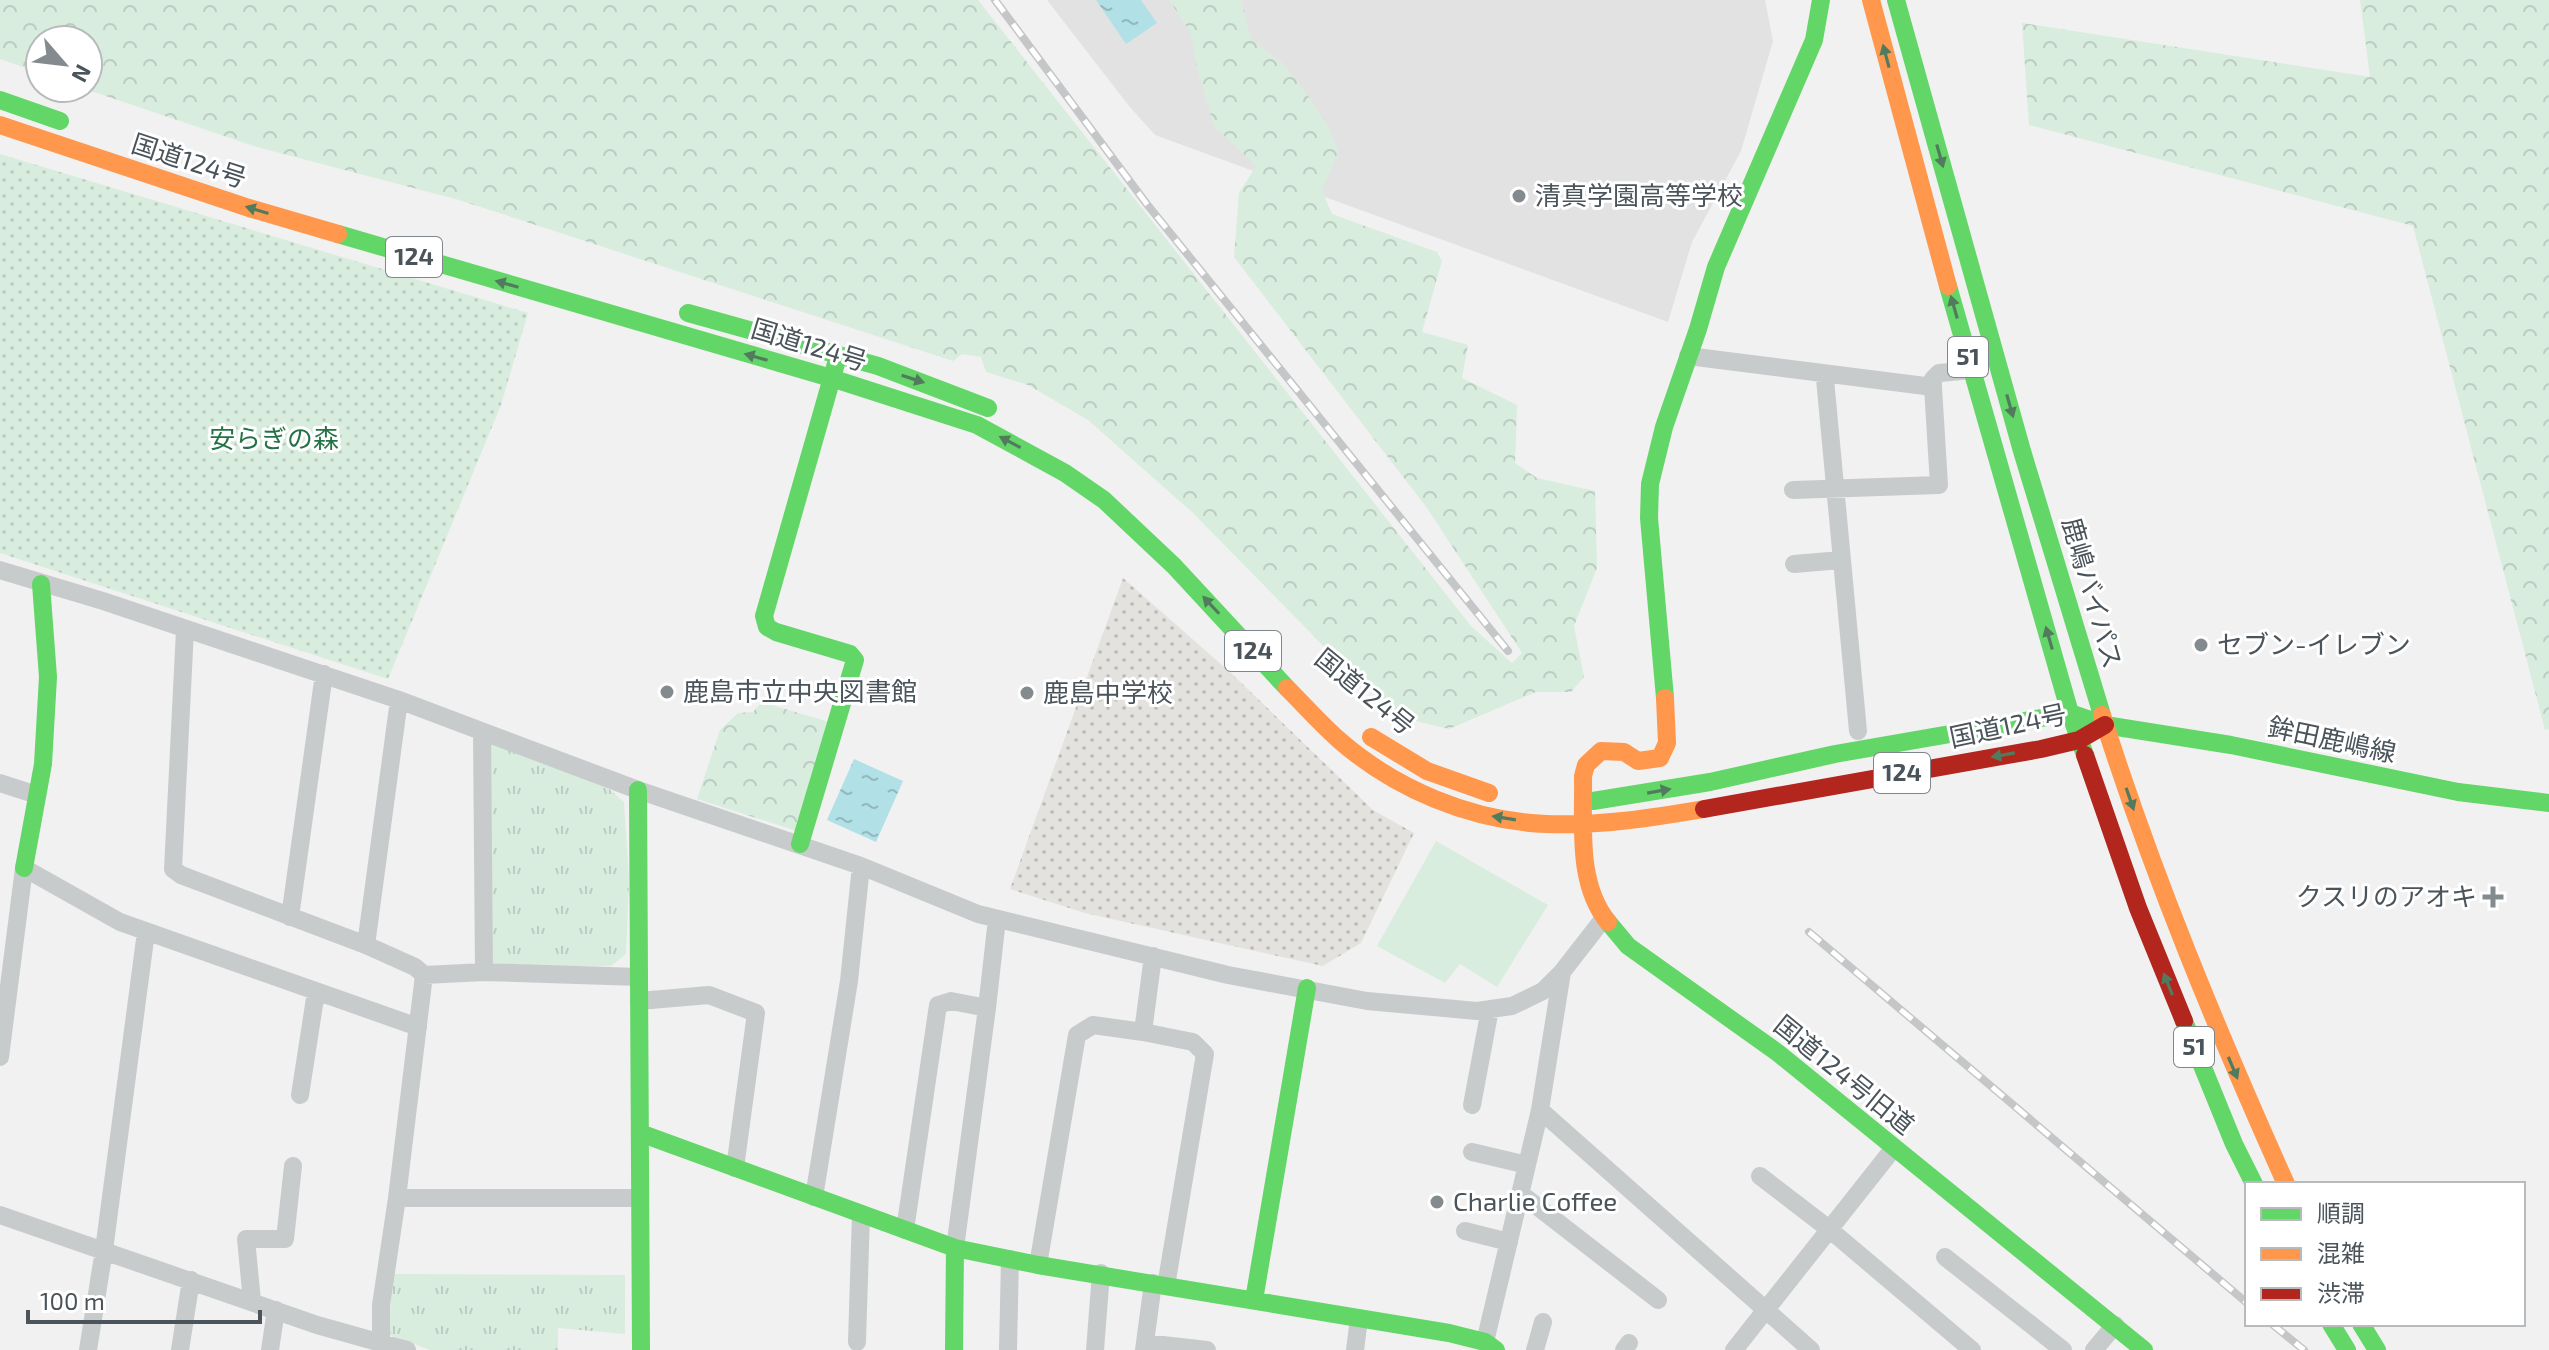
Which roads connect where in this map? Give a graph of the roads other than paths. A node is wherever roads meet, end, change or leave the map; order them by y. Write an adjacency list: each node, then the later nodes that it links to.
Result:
1 (1821, 0): 9 (main road)
2 (1871, 0): 10 (main road, 鹿嶋バイパス / 51, one-way to 2)
3 (1896, 0): 25 (main road, 鹿嶋バイパス / 51, one-way to 25)
4 (0, 100): 6 (main road)
5 (0, 125): 11 (main road, 国道124号 / 124, one-way to 5)
6 (75, 127)
7 (673, 308): 8 (main road, 国道124号)
8 (838, 355): 11 (main road); 14 (main road, 国道124号, one-way to 14)
9 (1688, 356): 13 (street); 35 (main road, 国道124号旧道)
10 (1972, 370): 13 (street); 24 (main road, 鹿嶋バイパス / 51, one-way to 10)
11 (831, 378): 37 (main road, 国道124号 / 124, one-way to 11); 38 (main road)
12 (1825, 379): 16 (street)
13 (1933, 387): 16 (street)
14 (1009, 418)
15 (1793, 490): 16 (street)
16 (1834, 490): 17 (street)
17 (1841, 560): 18 (street); 27 (street)
18 (1794, 564)
19 (0, 570): 20 (street)
20 (41, 584): 21 (street); 32 (main road)
21 (185, 630): 22 (street); 41 (street)
22 (324, 674): 23 (street); 41 (street)
23 (399, 700): 28 (street); 46 (street)
24 (2070, 713): 25 (main road, 国道124号 / 124); 29 (main road, 鹿嶋バイパス / 51); 35 (main road, 国道124号 / 124, one-way to 24)
25 (2105, 725): 29 (main road, 国道124号 / 124); 36 (main road, 鉾田鹿嶋線); 71 (main road, 鹿嶋バイパス / 51, one-way to 71)
26 (1360, 728): 33 (main road, 国道124号)
27 (1858, 731)
28 (482, 734): 31 (street); 48 (street)
29 (2079, 740): 37 (main road, 国道124号 / 124, one-way to 37); 70 (main road, 鹿嶋バイパス / 51, one-way to 29)
30 (0, 783): 32 (street)
31 (638, 790): 38 (street); 51 (main road)
32 (37, 795): 40 (main road)
33 (1506, 796)
34 (1559, 801): 35 (main road, 国道124号 / 124)
35 (1582, 802): 37 (main road, 国道124号旧道)
36 (2549, 803)
37 (1582, 824): 42 (main road, 国道124号旧道)
38 (800, 844): 39 (street)
39 (861, 866): 43 (street); 73 (street)
40 (24, 868): 44 (street); 45 (street)
41 (290, 917): 46 (street)
42 (1604, 918): 49 (street); 64 (main road, 国道124号旧道)
43 (997, 919): 47 (street); 55 (street)
44 (8, 925): 59 (street)
45 (146, 932): 53 (street); 83 (street)
46 (366, 945): 50 (street)
47 (1153, 956): 52 (street); 58 (street)
48 (484, 972): 50 (street); 51 (street)
49 (1562, 972): 56 (street); 62 (street)
50 (424, 975): 57 (street)
51 (639, 977): 54 (main road)
52 (1307, 988): 56 (street); 90 (main road)
53 (316, 992): 57 (street); 60 (street)
54 (639, 1001): 63 (main road); 68 (street)
55 (987, 1008): 79 (street); 82 (street)
56 (1490, 1009): 61 (street)
57 (418, 1027): 74 (street)
58 (1143, 1032): 86 (street); 89 (street)
59 (0, 1057)
60 (300, 1095)
61 (1472, 1105)
62 (1540, 1110): 66 (street); 93 (street)
63 (640, 1133): 68 (main road); 75 (main road)
64 (1893, 1149): 78 (street); 97 (main road, 国道124号旧道)
65 (1472, 1152): 66 (street)
66 (1527, 1165): 72 (street)
67 (293, 1166): 92 (street)
68 (735, 1168): 73 (main road)
69 (1760, 1176): 78 (street)
70 (2253, 1182)
71 (2285, 1182)
72 (1520, 1193): 81 (street); 91 (street)
73 (814, 1197): 76 (main road)
74 (397, 1198): 75 (street); 102 (street)
75 (640, 1198): 110 (main road)
76 (861, 1214): 79 (main road); 101 (street)
77 (0, 1215): 83 (street)
78 (1829, 1229): 93 (street); 119 (street)
79 (905, 1230): 82 (main road)
80 (1465, 1231): 81 (street)
81 (1509, 1242): 105 (street)
82 (955, 1248): 85 (main road); 111 (main road)
83 (104, 1250): 88 (street); 106 (street)
84 (1945, 1257): 120 (street)
85 (1010, 1259): 86 (main road); 112 (street)
86 (1038, 1265): 87 (main road)
87 (1101, 1273): 89 (main road); 113 (street)
88 (191, 1280): 92 (street); 107 (street)
89 (1159, 1285): 90 (main road); 104 (street)
90 (1254, 1300): 95 (main road)
91 (1658, 1300)
92 (252, 1301): 94 (street)
93 (1767, 1309): 117 (street); 118 (street)
94 (276, 1310): 103 (street); 108 (street)
95 (1359, 1319): 100 (main road); 115 (street)
96 (1543, 1322): 116 (street)
97 (2115, 1325): 121 (street); 122 (main road, 国道124号旧道)
98 (2332, 1326): 123 (main road)
99 (2362, 1326): 124 (main road)
100 (1449, 1341): 105 (main road)
101 (857, 1342)
102 (381, 1343): 103 (street); 109 (street)
103 (359, 1344)
104 (1145, 1346): 114 (street)
105 (1490, 1346)
106 (88, 1350)
107 (180, 1350)
108 (270, 1350)
109 (407, 1350)
110 (641, 1350)
111 (954, 1350)
112 (1008, 1350)
113 (1095, 1350)
114 (1207, 1350)
115 (1355, 1350)
116 (1535, 1350)
117 (1734, 1350)
118 (1811, 1350)
119 (1972, 1350)
120 (2063, 1350)
121 (2094, 1350)
122 (2144, 1350)
123 (2347, 1350)
124 (2377, 1350)

